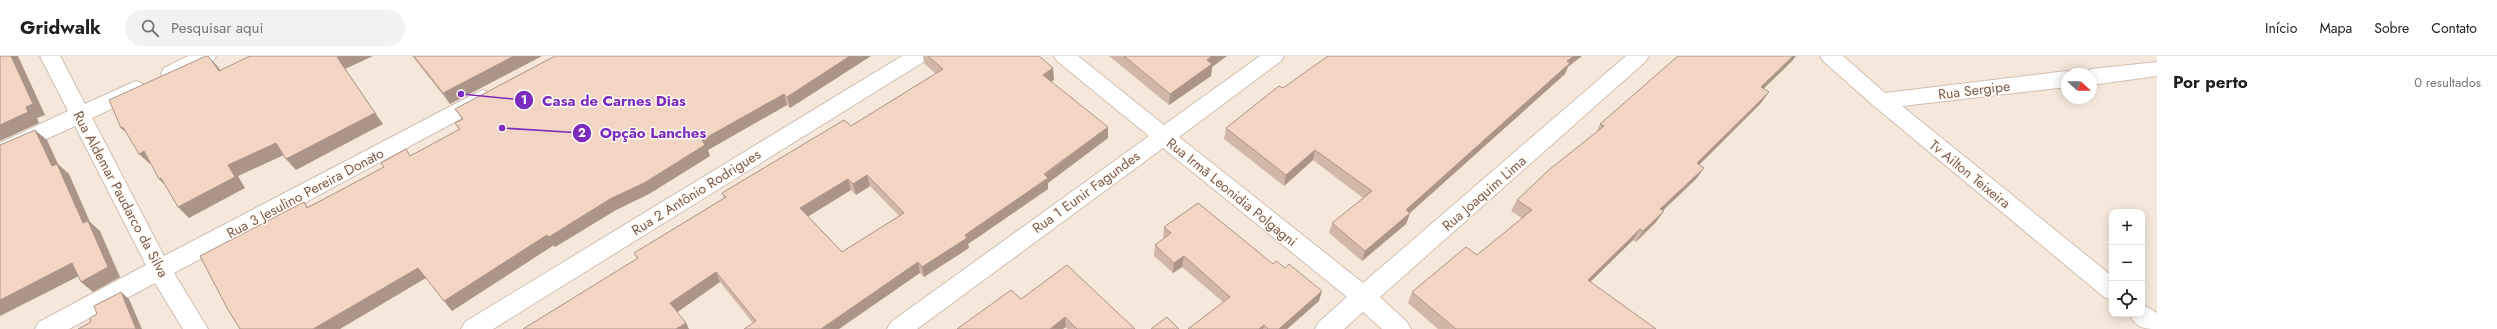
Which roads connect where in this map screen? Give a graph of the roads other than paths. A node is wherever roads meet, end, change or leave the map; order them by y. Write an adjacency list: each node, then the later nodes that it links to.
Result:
1 (50, 56): 13 (street, Rua Aldemar Paudarco da Silva)
2 (206, 56): 13 (street)
3 (918, 56): 23 (street, Rua 2 Antônio Rodrigues)
4 (1064, 56): 14 (street, Rua Irmã Leonidia Polgagni)
5 (1274, 56): 14 (street, Rua 1 Eunir Fagundes)
6 (1639, 56): 18 (street, Rua Joaquim Lima)
7 (1830, 56): 12 (street, Tv Ailton Teixeira)
8 (2157, 69): 9 (street)
9 (2097, 76)
10 (2061, 81): 12 (street, Rua Sergipe)
11 (498, 90): 16 (street, Rua 3 Jesulino Pereira Donato)
12 (1881, 101): 17 (street, Tv Ailton Teixeira)
13 (79, 116): 15 (street); 16 (street, Rua Aldemar Paudarco da Silva)
14 (1162, 136): 18 (street, Rua Irmã Leonidia Polgagni); 24 (street, Rua 1 Eunir Fagundes)
15 (0, 152)
16 (160, 270): 21 (street, Rua 3 Jesulino Pereira Donato); 22 (street, Rua Aldemar Paudarco da Silva)
17 (2109, 288)
18 (1363, 297): 25 (street, Rua Joaquim Lima); 26 (street, Rua Irmã Leonidia Polgagni)
19 (2145, 317): 20 (street)
20 (2157, 327)
21 (47, 329)
22 (196, 329)
23 (473, 329)
24 (899, 329)
25 (1327, 329)
26 (1399, 329)

